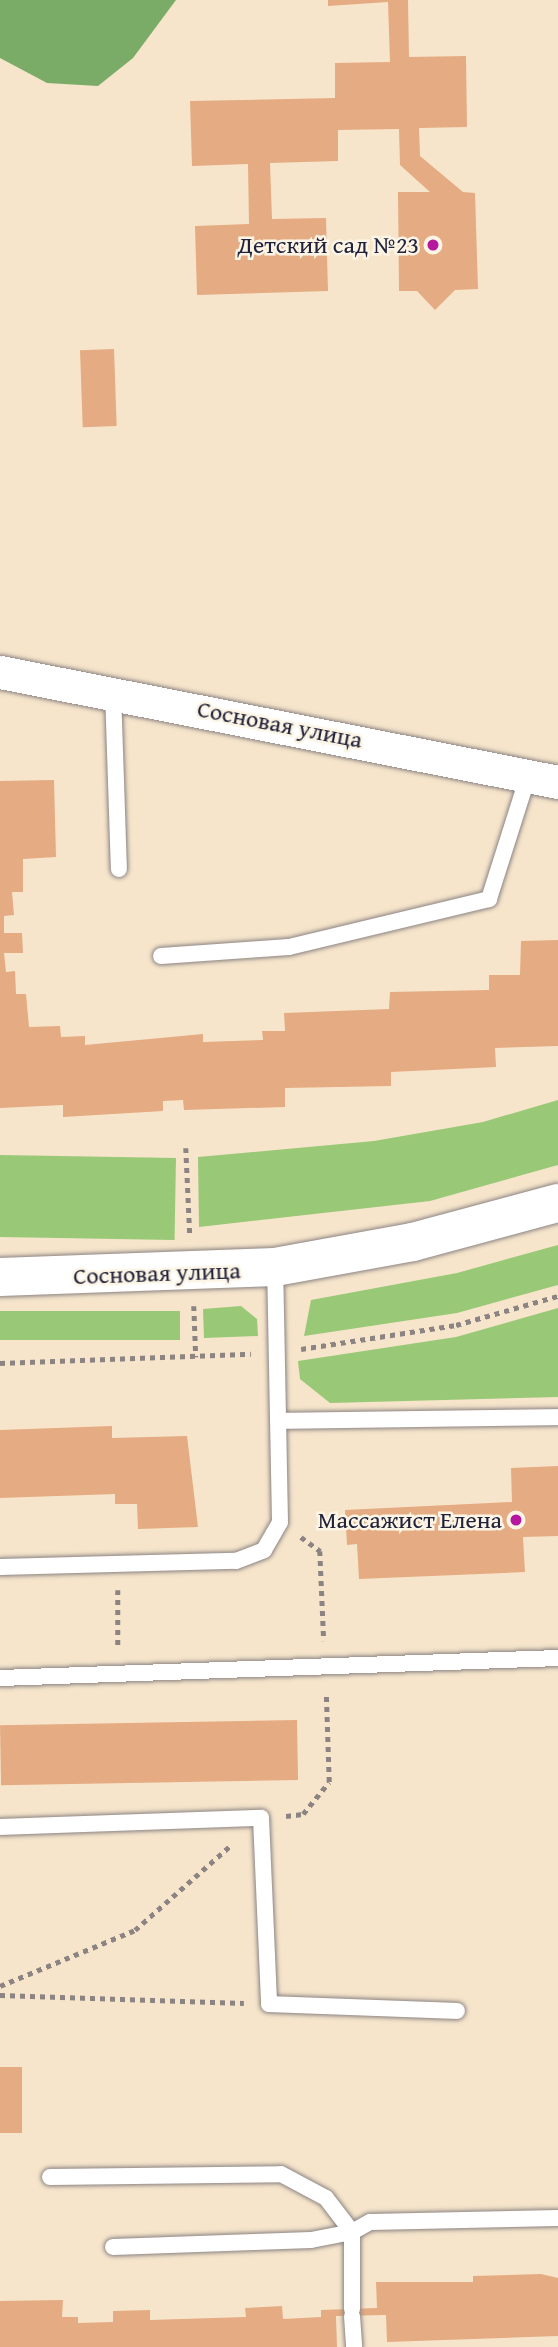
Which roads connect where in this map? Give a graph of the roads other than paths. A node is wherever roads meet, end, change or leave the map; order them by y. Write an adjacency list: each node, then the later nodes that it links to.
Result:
1 (0, 672): 2 (street, Сосновая улица)
2 (113, 691): 3 (street, Сосновая улица); 4 (lane)
3 (543, 777): 5 (lane)
4 (119, 869)
5 (161, 956)
6 (558, 1203): 7 (street, Сосновая улица)
7 (275, 1267): 8 (street, Сосновая улица); 10 (lane)
8 (0, 1277)
9 (558, 1416): 10 (lane)
10 (279, 1421): 11 (lane)
11 (0, 1567)
12 (558, 1658): 13 (lane)
13 (0, 1678)
14 (0, 1827): 15 (lane)
15 (457, 2011)
16 (50, 2176): 18 (lane)
17 (558, 2218): 18 (lane)
18 (352, 2232): 19 (lane); 20 (lane)
19 (113, 2247)
20 (354, 2347)

